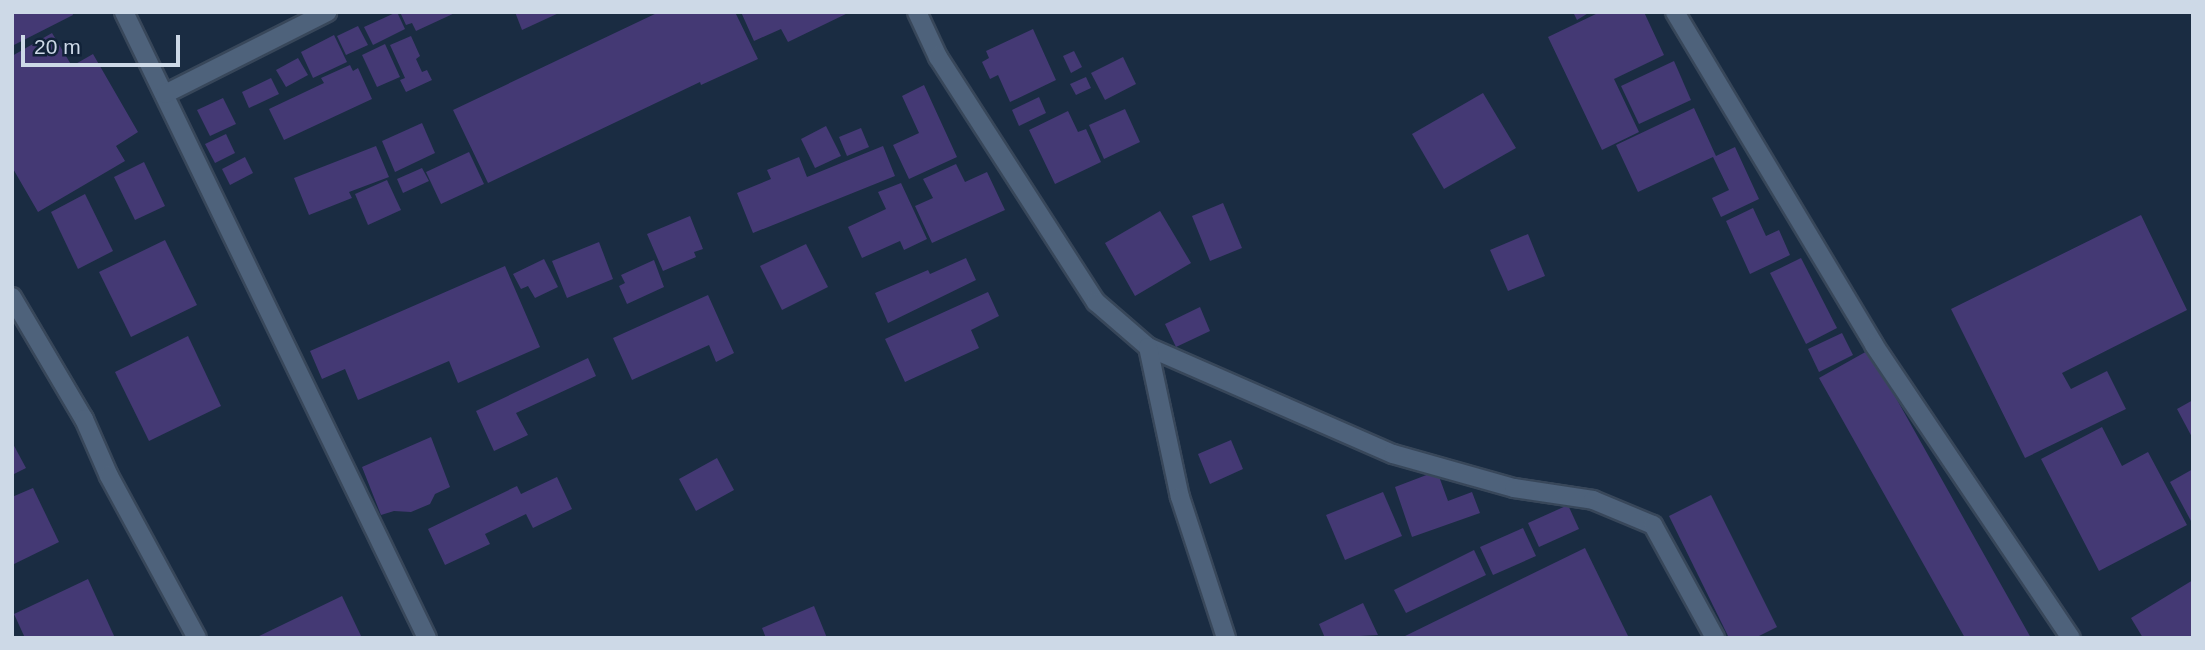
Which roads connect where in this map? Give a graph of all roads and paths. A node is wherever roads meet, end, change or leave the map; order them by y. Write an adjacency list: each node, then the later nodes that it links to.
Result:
1 (124, 12): 5 (street)
2 (327, 12): 5 (street)
3 (917, 12): 7 (street)
4 (1675, 12): 12 (street)
5 (165, 94): 9 (street)
6 (12, 297): 8 (street)
7 (1148, 347): 10 (street); 11 (street)
8 (197, 638)
9 (427, 638)
10 (1226, 638)
11 (1714, 638)
12 (2071, 638)

